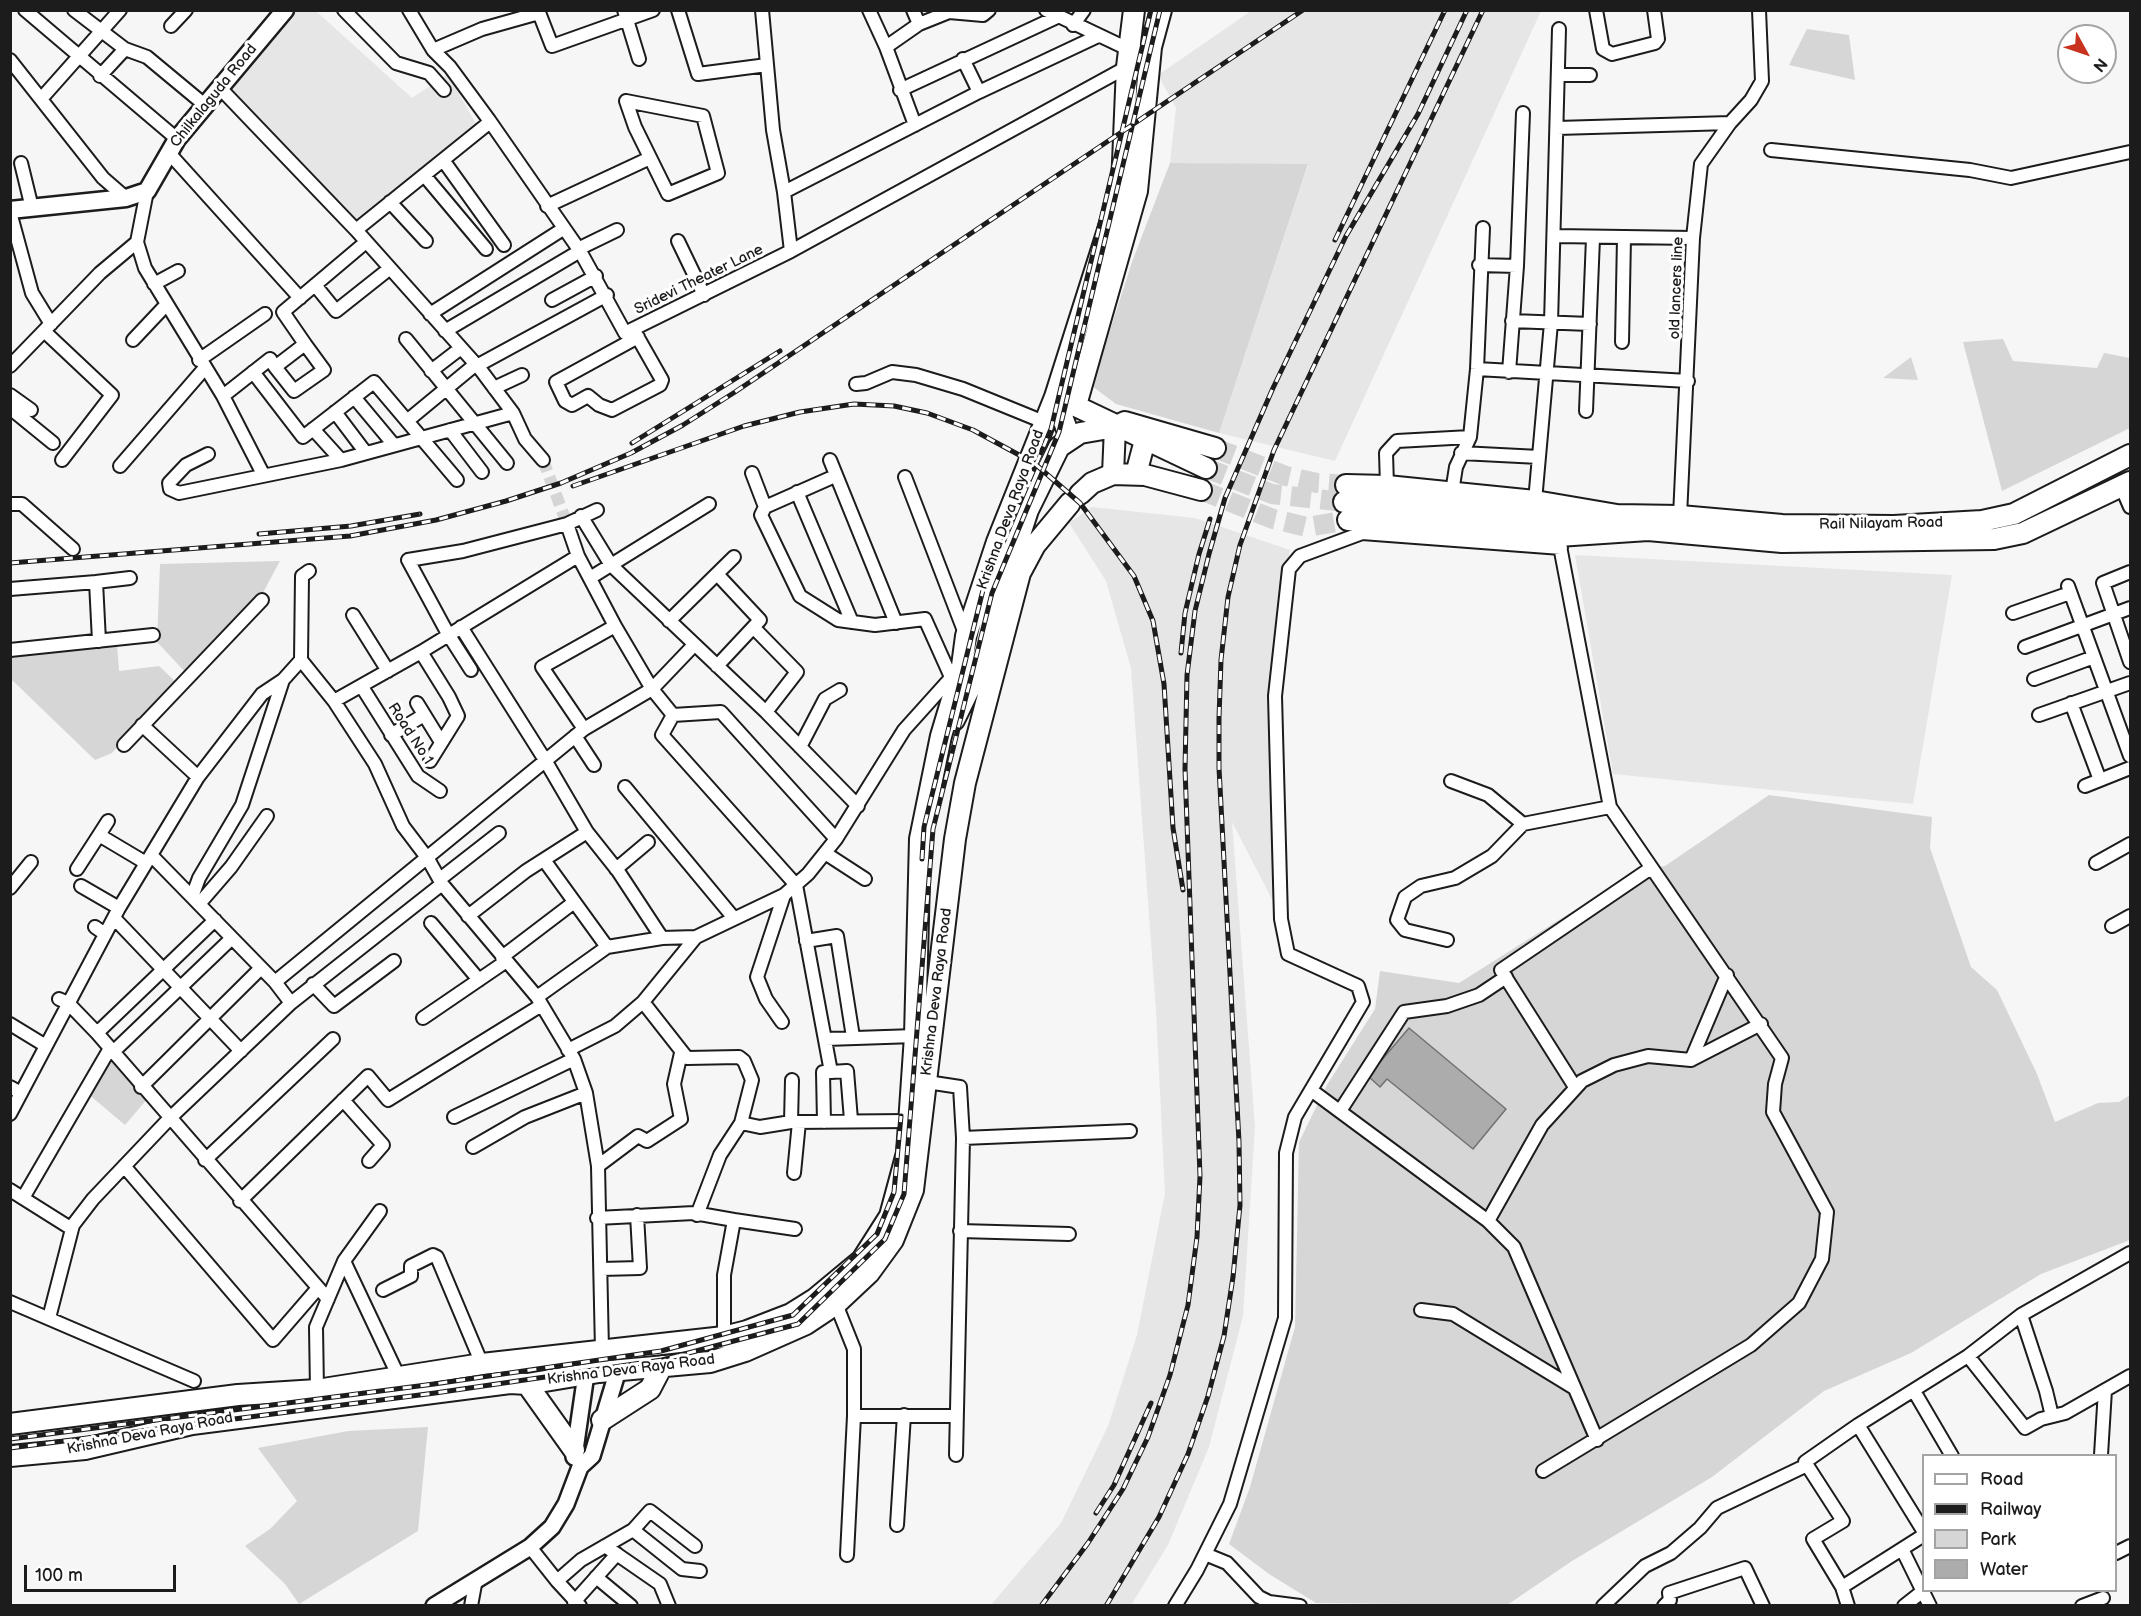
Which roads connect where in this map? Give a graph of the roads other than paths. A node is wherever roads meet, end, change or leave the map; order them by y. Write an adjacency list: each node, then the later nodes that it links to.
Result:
1 (25, 10): 35 (street)
2 (74, 10): 29 (street)
3 (120, 10): 29 (street)
4 (186, 10): 27 (street)
5 (285, 10): 44 (main road, Chilkalaguda Road)
6 (344, 10): 45 (street)
7 (409, 10): 33 (street, Sridevi Theater Lane)
8 (653, 10): 23 (street)
9 (678, 10): 40 (street)
10 (762, 10): 40 (street)
11 (869, 10): 31 (street)
12 (913, 10): 25 (street)
13 (989, 10): 21 (street)
14 (1046, 10): 24 (street)
15 (1084, 10): 26 (street)
16 (1134, 10): 36 (main road, Krishna Deva Raya Road)
17 (1161, 10): 34 (main road)
18 (1596, 10): 19 (street)
19 (1654, 10)
20 (1759, 10): 52 (street, old lancers line)
21 (949, 11): 25 (street)
22 (539, 12): 23 (street); 33 (street)
23 (625, 15): 37 (street)
24 (1058, 16): 26 (street); 38 (street)
25 (919, 24): 31 (street)
26 (1073, 25): 30 (street)
27 (171, 26)
28 (1559, 29): 41 (street)
29 (101, 32): 32 (street); 35 (street)
30 (1098, 36): 36 (street); 47 (street)
31 (886, 47): 46 (street)
32 (125, 49): 43 (street); 49 (street)
33 (433, 50): 51 (street, Sridevi Theater Lane)
34 (1151, 53): 36 (street); 129 (main road)
35 (79, 58): 43 (street); 48 (street)
36 (1127, 58): 84 (street, Sridevi Theater Lane); 128 (main road, Krishna Deva Raya Road)
37 (639, 59)
38 (963, 59): 46 (street); 47 (street)
39 (10, 60): 48 (street)
40 (767, 65): 63 (street)
41 (1558, 75): 42 (street); 54 (street)
42 (1590, 75)
43 (100, 76): 55 (street)
44 (220, 88): 49 (main road, Chilkalaguda Road); 71 (street)
45 (444, 90)
46 (900, 90): 53 (street)
47 (979, 92): 53 (street)
48 (41, 99): 64 (street)
49 (206, 106): 55 (main road, Chilkalaguda Road)
50 (1523, 113): 86 (street)
51 (490, 122): 59 (street); 66 (street, Sridevi Theater Lane)
52 (1730, 123): 54 (street); 76 (street, old lancers line)
53 (915, 125): 63 (street)
54 (1557, 128): 73 (street)
55 (173, 146): 62 (main road, Chilkalaguda Road); 94 (street)
56 (1771, 150): 57 (street)
57 (2130, 152)
58 (650, 158): 58 (street); 66 (street)
59 (443, 160): 61 (street); 81 (street)
60 (21, 163): 67 (street)
61 (424, 175): 65 (street); 82 (street)
62 (147, 191): 64 (main road); 79 (street)
63 (784, 192): 84 (street)
64 (126, 198): 67 (main road)
65 (390, 202): 71 (street); 77 (street)
66 (547, 206): 70 (street, Sridevi Theater Lane)
67 (32, 208): 68 (main road)
68 (10, 211): 102 (street)
69 (1483, 228): 85 (street)
70 (563, 229): 83 (street, Sridevi Theater Lane); 98 (street)
71 (356, 230): 80 (street)
72 (617, 230): 83 (street)
73 (1555, 236): 74 (street); 100 (street)
74 (1593, 238): 75 (street); 101 (street)
75 (1624, 238): 76 (street); 107 (street)
76 (1693, 238): 121 (street, old lancers line)
77 (426, 241)
78 (678, 241): 93 (street)
79 (137, 242): 90 (street); 102 (street)
80 (366, 242): 87 (street); 91 (street)
81 (504, 245)
82 (486, 249)
83 (579, 250): 89 (street, Sridevi Theater Lane); 103 (street)
84 (791, 250): 93 (street, Sridevi Theater Lane)
85 (1479, 265): 86 (street); 114 (street)
86 (1516, 266): 99 (street)
87 (389, 269): 91 (street); 98 (street)
88 (178, 271): 90 (street)
89 (596, 276): 92 (street, Sridevi Theater Lane); 95 (street)
90 (154, 284): 96 (street)
91 (315, 285): 94 (street)
92 (607, 295): 104 (street, Sridevi Theater Lane); 111 (street)
93 (704, 295): 104 (street, Sridevi Theater Lane)
94 (300, 298): 108 (street)
95 (552, 300)
96 (166, 305): 106 (street); 112 (street)
97 (265, 314): 112 (street)
98 (430, 314): 103 (street)
99 (1512, 321): 100 (street); 117 (street)
100 (1551, 323): 101 (street); 118 (street)
101 (1590, 324): 120 (street)
102 (48, 328): 110 (street); 153 (street)
103 (445, 332): 109 (street)
104 (636, 333): 104 (street)
105 (406, 339): 115 (street)
106 (133, 340)
107 (1622, 342)
108 (306, 344): 113 (street); 113 (street)
109 (461, 348): 111 (street); 115 (street)
110 (13, 359)
111 (479, 364): 123 (street); 124 (street)
112 (202, 365): 126 (street); 158 (street)
113 (275, 367): 116 (street)
114 (1477, 369): 117 (street); 141 (street)
115 (431, 371): 123 (street)
116 (253, 372): 126 (street); 139 (street)
117 (1509, 372): 118 (street)
118 (1548, 373): 120 (street); 152 (street)
119 (522, 375): 124 (street)
120 (1588, 376): 121 (street); 132 (street)
121 (1688, 381): 181 (street, old lancers line)
122 (856, 384): 136 (street)
123 (446, 388): 135 (street); 137 (street)
124 (494, 388): 134 (street)
125 (10, 395): 131 (street)
126 (223, 396): 162 (street)
127 (354, 397): 133 (street); 135 (street); 146 (street)
128 (1055, 397): 129 (main road); 136 (main road, Krishna Deva Raya Road); 143 (main road)
129 (1076, 405): 138 (main road)
130 (10, 408): 145 (street)
131 (31, 410)
132 (1586, 411)
133 (335, 412): 139 (street); 148 (street)
134 (513, 413): 137 (street); 155 (street)
135 (407, 421): 142 (street)
136 (1044, 422): 210 (main road, Krishna Deva Raya Road)
137 (476, 423): 140 (street); 157 (street)
138 (1115, 427): 143 (main road); 144 (main road); 147 (main road); 163 (main road)
139 (313, 429): 154 (street)
140 (450, 430): 142 (street); 160 (street)
141 (1470, 437): 149 (street); 169 (street)
142 (423, 438): 146 (street); 167 (street)
143 (1070, 438): 241 (main road, Krishna Deva Raya Road)
144 (1144, 440): 159 (main road); 164 (main road)
145 (53, 443)
146 (394, 445): 148 (street)
147 (1215, 448)
148 (366, 453): 154 (street)
149 (1461, 453): 152 (street); 172 (street)
150 (208, 454): 162 (street)
151 (2130, 455): 181 (main road, Rail Nilayam Road)
152 (1539, 457): 173 (street)
153 (62, 460)
154 (341, 460): 162 (street)
155 (543, 460)
156 (830, 460): 165 (street)
157 (507, 463)
158 (120, 466)
159 (1206, 468)
160 (482, 472)
161 (752, 473): 177 (street)
162 (263, 474)
163 (1113, 474): 164 (main road); 277 (main road, Krishna Deva Raya Road)
164 (1136, 474): 170 (main road)
165 (835, 476): 171 (street); 203 (street)
166 (905, 477): 210 (street)
167 (457, 480)
168 (2126, 484): 178 (street); 182 (main road, Rail Nilayam Road)
169 (1388, 486): 172 (main road, Rail Nilayam Road); 174 (main road, Rail Nilayam Road)
170 (1200, 490)
171 (797, 492): 177 (street); 202 (street)
172 (1452, 492): 173 (main road, Rail Nilayam Road)
173 (1535, 501): 182 (main road, Rail Nilayam Road)
174 (1346, 502): 182 (main road, Rail Nilayam Road); 184 (main road)
175 (10, 504): 185 (street)
176 (709, 504): 188 (street)
177 (765, 507): 202 (street)
178 (2130, 507)
179 (597, 510): 180 (street)
180 (581, 516): 183 (street); 188 (street)
181 (1680, 516): 182 (main road, Rail Nilayam Road)
182 (1619, 523): 184 (main road)
183 (567, 524): 186 (street); 208 (street)
184 (1559, 543): 257 (street); 337 (street)
185 (73, 549)
186 (578, 556): 193 (street); 205 (street)
187 (734, 557): 191 (street)
188 (611, 565): 193 (street); 201 (street)
189 (309, 571): 218 (street)
190 (2130, 572): 199 (street)
191 (717, 574): 201 (street); 207 (street)
192 (130, 578): 194 (street)
193 (590, 578): 206 (street)
194 (96, 582): 195 (street); 211 (street)
195 (10, 589)
196 (262, 600): 238 (street)
197 (2130, 608): 199 (street)
198 (2013, 613): 204 (street)
199 (2114, 614): 204 (street); 214 (street)
200 (353, 615): 222 (street)
201 (669, 621): 212 (street)
202 (852, 622): 203 (street)
203 (896, 622): 223 (street)
204 (2082, 626): 213 (street); 217 (street)
205 (461, 627): 208 (street); 246 (street)
206 (615, 627): 228 (street); 239 (street)
207 (754, 628): 220 (street); 234 (street)
208 (448, 634): 216 (street); 221 (street)
209 (153, 635): 211 (street)
210 (966, 636): 223 (main road, Krishna Deva Raya Road)
211 (99, 641): 215 (street)
212 (694, 645): 220 (street); 228 (street)
213 (2025, 647)
214 (2128, 647): 219 (street)
215 (10, 650)
216 (421, 652): 222 (street); 242 (street)
217 (2094, 657): 224 (street); 230 (street)
218 (301, 660): 225 (street); 231 (street)
219 (2130, 662)
220 (717, 666): 234 (street)
221 (471, 670)
222 (388, 671): 227 (street)
223 (956, 672): 241 (main road, Krishna Deva Raya Road); 256 (street)
224 (2034, 679)
225 (283, 680): 250 (street); 284 (street)
226 (2130, 683): 230 (street)
227 (362, 687): 231 (street); 240 (street, Road No 1)
228 (651, 689): 236 (street); 239 (street)
229 (840, 690): 244 (street)
230 (2105, 692): 233 (street); 245 (street)
231 (334, 701): 269 (street)
232 (417, 703): 235 (street)
233 (2071, 703): 237 (street); 251 (street)
234 (766, 712): 244 (street)
235 (424, 715): 240 (street); 242 (street)
236 (673, 715): 264 (street); 281 (street)
237 (2039, 715)
238 (142, 725): 243 (street); 250 (street)
239 (579, 733): 246 (street); 248 (street)
240 (391, 735): 255 (street, Road No 1)
241 (941, 736): 276 (main road, Krishna Deva Raya Road)
242 (441, 742): 247 (street)
243 (124, 745)
244 (800, 747): 256 (street)
245 (2130, 756)
246 (545, 760): 263 (street); 269 (street)
247 (430, 761)
248 (594, 765)
249 (2130, 768): 251 (street)
250 (198, 777): 268 (street)
251 (2100, 780): 253 (street)
252 (1451, 781): 260 (street)
253 (2085, 786)
254 (625, 787): 291 (street)
255 (440, 791)
256 (858, 806): 264 (street)
257 (1610, 807): 260 (street); 274 (street)
258 (267, 816): 284 (street)
259 (108, 821): 262 (street)
260 (1523, 824): 298 (street)
261 (500, 833): 279 (street)
262 (99, 835): 268 (street); 275 (street)
263 (592, 835): 270 (street); 273 (street)
264 (836, 839): 267 (street)
265 (648, 842): 273 (street)
266 (2130, 844): 272 (street)
267 (825, 854): 278 (street); 281 (street)
268 (148, 859): 284 (street); 288 (street)
269 (428, 859): 279 (street); 308 (street)
270 (544, 860): 285 (street); 289 (street)
271 (31, 862): 280 (street)
272 (2096, 863)
273 (618, 867): 297 (street)
274 (1651, 868): 305 (street); 306 (street)
275 (77, 869)
276 (919, 875): 277 (main road); 286 (main road, Krishna Deva Raya Road)
277 (950, 877): 287 (main road, Krishna Deva Raya Road)
278 (865, 879)
279 (441, 881): 289 (street); 309 (street)
280 (11, 884)
281 (796, 885): 283 (street); 299 (street)
282 (81, 886): 288 (street)
283 (784, 895): 291 (street); 317 (street)
284 (195, 901): 292 (street)
285 (573, 903): 300 (street); 301 (street)
286 (919, 904): 287 (main road); 321 (main road, Krishna Deva Raya Road)
287 (947, 906): 333 (main road, Krishna Deva Raya Road)
288 (116, 913): 304 (street); 311 (street)
289 (468, 916): 301 (street)
290 (2130, 916): 294 (street)
291 (733, 917): 295 (street)
292 (215, 920): 296 (street); 304 (street)
293 (431, 923): 307 (street)
294 (2112, 926)
295 (696, 937): 297 (street); 314 (street)
296 (232, 938): 303 (street); 310 (street)
297 (662, 938): 300 (street)
298 (1447, 940)
299 (806, 941): 322 (street); 324 (street)
300 (607, 947): 312 (street)
301 (503, 960): 307 (street); 312 (street)
302 (394, 961): 309 (street)
303 (261, 968): 308 (street); 316 (street)
304 (162, 969): 310 (street); 320 (street)
305 (1727, 975): 319 (street); 330 (street)
306 (1506, 977): 335 (street); 340 (street)
307 (479, 980): 315 (street)
308 (275, 982): 313 (street)
309 (313, 984): 313 (street)
310 (179, 987): 316 (street); 326 (street)
311 (63, 1001): 320 (street); 325 (street)
312 (539, 1001): 329 (street); 339 (street)
313 (291, 1002): 327 (street)
314 (643, 1002): 328 (street); 329 (street)
315 (423, 1018)
316 (211, 1019): 327 (street); 334 (street)
317 (782, 1022)
318 (10, 1023): 325 (street)
319 (1761, 1024): 330 (street); 404 (street)
320 (97, 1033): 326 (street)
321 (915, 1036): 322 (street); 345 (main road, Krishna Deva Raya Road)
322 (853, 1037): 324 (street)
323 (333, 1039): 352 (street)
324 (826, 1039): 331 (street)
325 (45, 1046): 336 (street)
326 (111, 1051): 334 (street); 358 (street)
327 (242, 1051): 343 (street)
328 (681, 1053): 348 (street); 355 (street)
329 (571, 1054): 338 (street); 342 (street)
330 (1691, 1060): 335 (street)
331 (831, 1072): 344 (street); 347 (street)
332 (792, 1080): 346 (street)
333 (927, 1082): 350 (street); 377 (main road, Krishna Deva Raya Road)
334 (141, 1087): 343 (street)
335 (1575, 1087): 365 (street)
336 (16, 1090): 341 (street)
337 (1311, 1090): 340 (street); 421 (street)
338 (586, 1093): 351 (street); 355 (street)
339 (343, 1100): 353 (street); 359 (street)
340 (1340, 1112): 365 (street)
341 (10, 1114)
342 (454, 1117)
343 (169, 1119): 352 (street); 354 (street)
344 (851, 1120): 345 (street); 347 (street)
345 (909, 1121): 381 (main road, Krishna Deva Raya Road)
346 (795, 1122): 347 (street); 348 (street); 356 (street)
347 (824, 1122)
348 (741, 1123): 362 (street)
349 (1130, 1131): 350 (street)
350 (963, 1138): 368 (street)
351 (472, 1147)
352 (205, 1160): 359 (street)
353 (369, 1161)
354 (124, 1166): 366 (street); 373 (street)
355 (598, 1166): 363 (street)
356 (794, 1173)
357 (10, 1190): 358 (street)
358 (23, 1198): 366 (street)
359 (240, 1201): 373 (street)
360 (380, 1211): 371 (street)
361 (638, 1215): 362 (street); 363 (street); 372 (street)
362 (697, 1215): 364 (street)
363 (597, 1218): 372 (street)
364 (734, 1220): 367 (street); 381 (street)
365 (1488, 1221): 394 (street)
366 (72, 1229): 380 (street)
367 (795, 1229)
368 (960, 1231): 369 (street); 399 (street)
369 (1070, 1234)
370 (2127, 1259): 379 (street)
371 (344, 1262): 375 (street); 388 (street)
372 (601, 1269): 382 (street)
373 (318, 1288): 375 (street)
374 (382, 1290): 385 (street)
375 (328, 1299): 393 (street)
376 (10, 1302): 380 (street)
377 (836, 1304): 386 (main road, Krishna Deva Raya Road); 398 (street)
378 (1420, 1310): 394 (street)
379 (2021, 1315): 384 (street); 400 (street)
380 (49, 1318): 391 (street)
381 (724, 1337): 382 (main road, Krishna Deva Raya Road)
382 (602, 1350): 383 (main road, Krishna Deva Raya Road)
383 (565, 1354): 385 (street); 393 (main road, Krishna Deva Raya Road)
384 (1968, 1356): 396 (street); 400 (street)
385 (479, 1357): 388 (street)
386 (662, 1366): 387 (main road, Krishna Deva Raya Road); 401 (main road)
387 (618, 1370): 389 (main road, Krishna Deva Raya Road); 401 (street)
388 (396, 1371): 393 (street)
389 (586, 1374): 392 (main road, Krishna Deva Raya Road); 409 (street)
390 (2130, 1376): 395 (street)
391 (194, 1382)
392 (527, 1384): 408 (main road, Krishna Deva Raya Road); 409 (main road)
393 (317, 1386): 402 (main road, Krishna Deva Raya Road)
394 (1574, 1388): 404 (street)
395 (2105, 1390): 400 (street); 406 (street)
396 (1914, 1391): 403 (street); 405 (street)
397 (904, 1415): 398 (street); 399 (street); 412 (street)
398 (854, 1416): 422 (street)
399 (955, 1416): 407 (street)
400 (2052, 1416)
401 (602, 1420): 409 (street)
402 (10, 1424)
403 (1858, 1425): 410 (street); 414 (street)
404 (1597, 1440): 411 (street)
405 (1951, 1454)
406 (2101, 1454)
407 (956, 1455)
408 (10, 1456)
409 (577, 1458): 418 (street)
410 (1807, 1465): 427 (street); 438 (street)
411 (1543, 1472)
412 (897, 1525)
413 (633, 1530): 416 (street); 417 (street); 423 (street)
414 (1922, 1532)
415 (1922, 1535): 419 (street)
416 (605, 1546): 420 (street); 426 (street)
417 (695, 1546)
418 (530, 1547): 425 (street); 426 (street)
419 (1902, 1550): 427 (street); 428 (street)
420 (617, 1554): 424 (street); 435 (street)
421 (1205, 1554): 436 (street); 437 (street)
422 (847, 1555)
423 (700, 1571)
424 (596, 1577): 431 (street); 434 (street)
425 (476, 1579): 432 (street); 433 (street)
426 (557, 1581): 431 (street)
427 (1842, 1587): 441 (street)
428 (1922, 1589)
429 (1922, 1592): 442 (street)
430 (2103, 1598): 443 (street)
431 (577, 1604)
432 (434, 1605)
433 (471, 1605)
434 (631, 1605)
435 (669, 1605)
436 (1175, 1605)
437 (1300, 1605)
438 (1603, 1605)
439 (1664, 1605): 440 (street)
440 (1763, 1605)
441 (1848, 1605)
442 (1904, 1605)
443 (2082, 1605)

